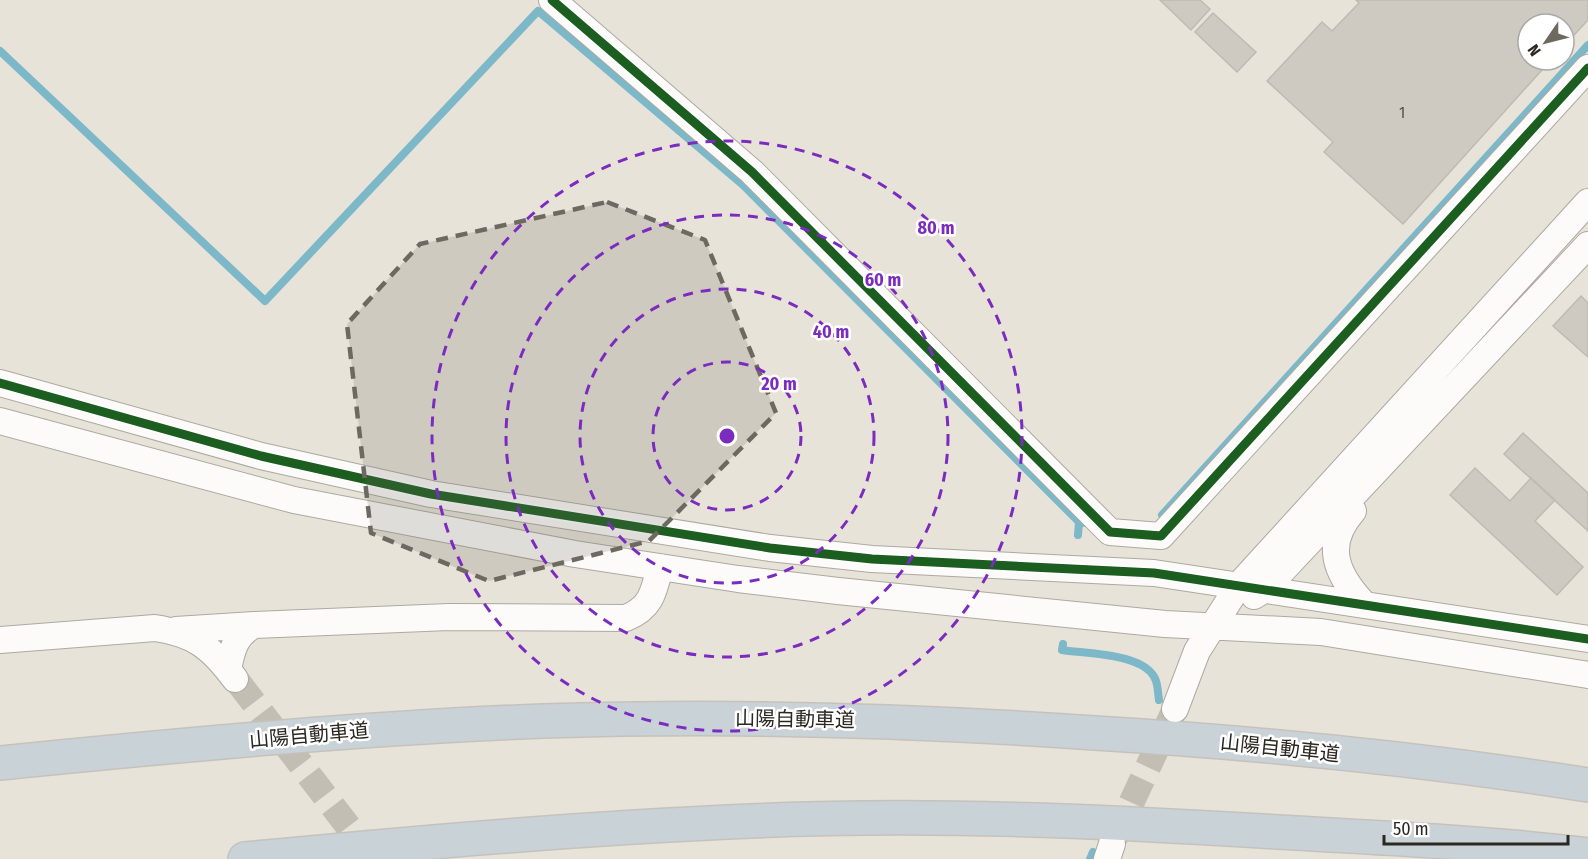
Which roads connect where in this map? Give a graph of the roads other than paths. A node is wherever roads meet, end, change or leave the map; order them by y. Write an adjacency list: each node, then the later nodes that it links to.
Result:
1 (552, 0): 2 (street)
2 (1588, 68)
3 (1588, 202): 9 (street)
4 (1588, 245): 6 (street)
5 (0, 383): 9 (street)
6 (1436, 408): 10 (street); 11 (street)
7 (0, 421): 8 (street)
8 (660, 567): 12 (street); 13 (street)
9 (1239, 585): 10 (street); 13 (street)
10 (1265, 589): 11 (street); 13 (street)
11 (1363, 603): 15 (street)
12 (254, 625): 14 (street); 14 (street)
13 (1215, 626): 17 (street); 18 (street)
14 (174, 631): 16 (street)
15 (1588, 639)
16 (0, 640)
17 (1588, 675)
18 (1175, 709)
19 (0, 762): 20 (highway, 山陽自動車道)
20 (1588, 785)
21 (1588, 855): 22 (highway)
22 (245, 859)

